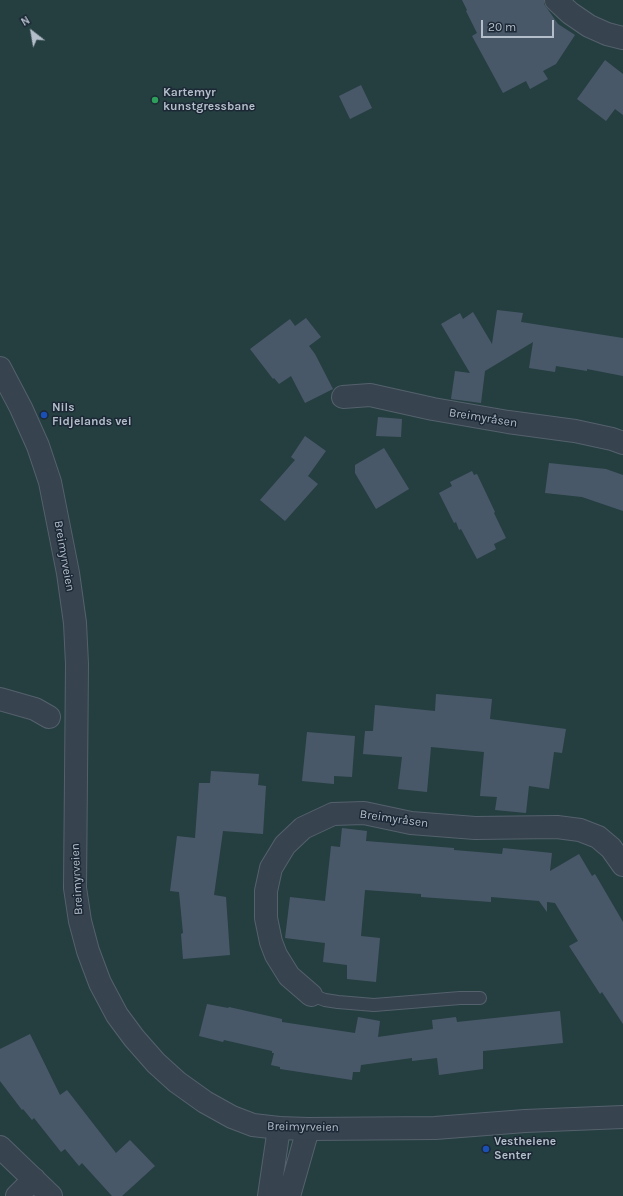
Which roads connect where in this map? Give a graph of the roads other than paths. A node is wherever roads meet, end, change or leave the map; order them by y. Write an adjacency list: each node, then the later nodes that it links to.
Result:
1 (556, 0): 2 (street)
2 (623, 38)
3 (0, 368): 12 (street, Breimyrveien)
4 (343, 397): 5 (street, Breimyråsen)
5 (623, 443)
6 (0, 699): 7 (street)
7 (50, 717)
8 (623, 865): 9 (street, Breimyråsen)
9 (312, 995): 10 (lane, Breimyråsen)
10 (480, 998)
11 (623, 1117): 13 (street, Breimyrveien)
12 (279, 1128): 13 (street, Breimyrveien); 18 (street)
13 (308, 1129): 19 (street)
14 (0, 1147): 15 (street)
15 (34, 1179): 16 (street); 17 (street)
16 (17, 1196)
17 (51, 1196)
18 (269, 1196)
19 (289, 1196)

